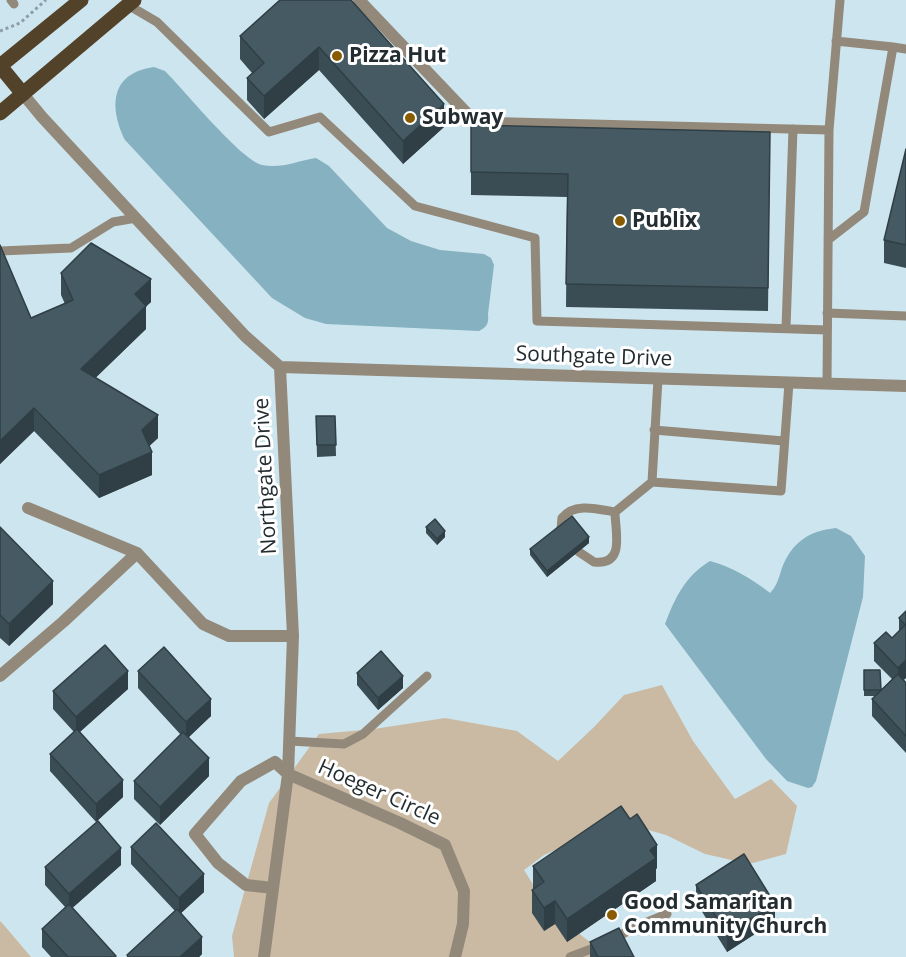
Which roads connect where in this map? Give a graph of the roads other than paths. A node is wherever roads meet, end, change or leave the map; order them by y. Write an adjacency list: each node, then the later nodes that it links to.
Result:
1 (81, 0): 8 (main road)
2 (359, 0): 11 (street)
3 (840, 0): 5 (lane)
4 (131, 2): 9 (main road); 19 (lane)
5 (836, 41): 6 (lane); 13 (lane)
6 (893, 47): 7 (lane); 15 (lane)
7 (906, 49)
8 (0, 66): 9 (main road)
9 (23, 94): 10 (main road); 14 (street, Northgate Drive)
10 (0, 113)
11 (474, 121): 12 (lane)
12 (793, 129): 13 (lane); 19 (lane)
13 (828, 130): 15 (lane)
14 (136, 218): 16 (lane); 21 (street, Northgate Drive)
15 (828, 240): 17 (lane)
16 (0, 251)
17 (827, 313): 18 (lane); 20 (lane)
18 (906, 316)
19 (786, 328): 20 (lane)
20 (827, 330): 24 (lane)
21 (280, 367): 22 (street, Southgate Drive); 34 (street, Northgate Drive)
22 (658, 379): 23 (street, Southgate Drive); 26 (lane)
23 (789, 382): 24 (street, Southgate Drive); 27 (lane)
24 (827, 384): 25 (street, Southgate Drive)
25 (906, 386)
26 (654, 430): 27 (lane); 28 (lane)
27 (784, 441): 28 (lane)
28 (652, 482): 30 (lane)
29 (28, 508): 33 (street)
30 (615, 512): 31 (lane); 32 (lane)
31 (561, 529)
32 (579, 552)
33 (137, 553): 34 (street); 35 (street)
34 (293, 636): 37 (street, Northgate Drive)
35 (0, 675)
36 (427, 676): 37 (lane)
37 (289, 741): 38 (street, Northgate Drive)
38 (288, 774): 39 (street, Northgate Drive); 39 (street, Hoeger Circle); 42 (street, Hoeger Circle)
39 (273, 888): 41 (street, Northgate Drive)
40 (667, 914): 43 (lane)
41 (264, 957)
42 (455, 957)
43 (570, 957)

